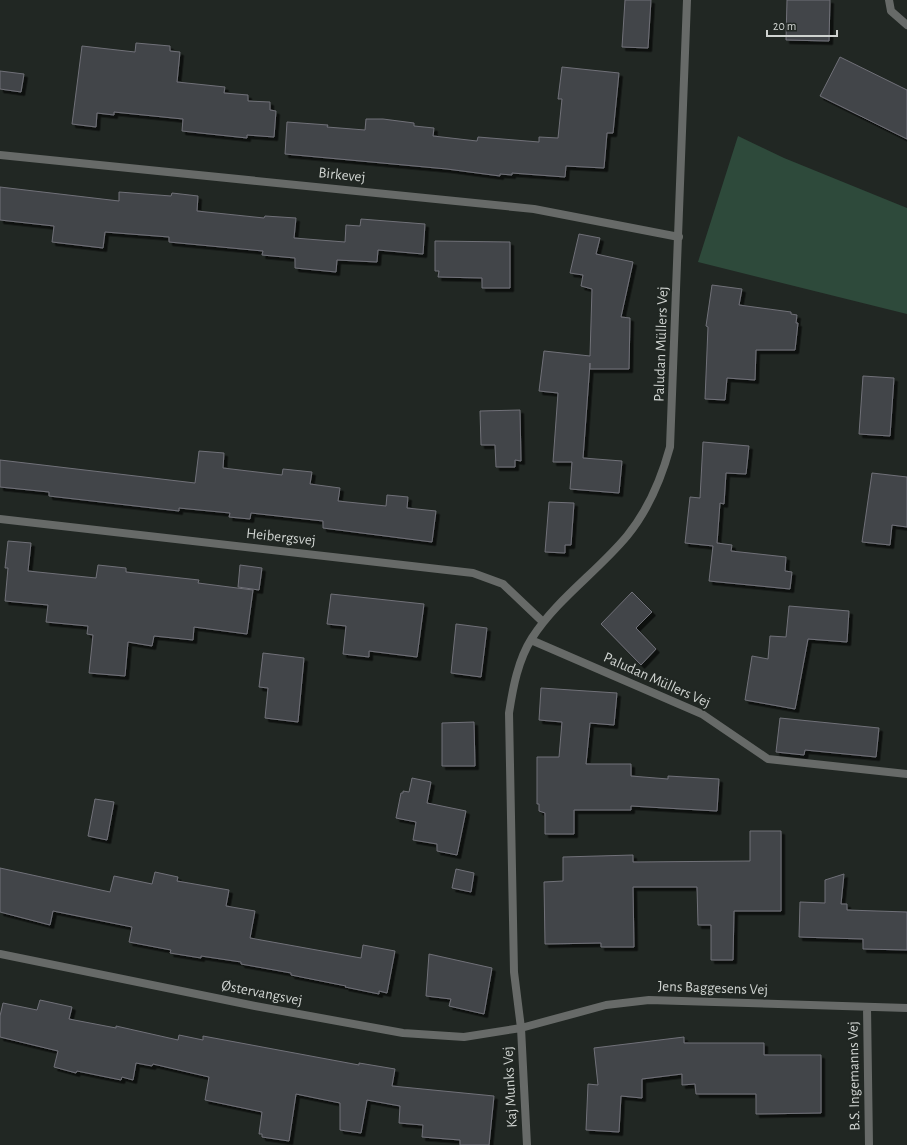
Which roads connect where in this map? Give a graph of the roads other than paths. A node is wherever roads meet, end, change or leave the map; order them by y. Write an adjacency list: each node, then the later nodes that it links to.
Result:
1 (688, 0): 5 (street, Paludan Müllers Vej)
2 (889, 0): 3 (street)
3 (907, 25)
4 (0, 155): 5 (street, Birkevej)
5 (680, 237): 7 (street, Paludan Müllers Vej)
6 (0, 520): 7 (street, Heibergsvej)
7 (543, 622): 8 (street, Paludan Müllers Vej)
8 (531, 640): 9 (street, Paludan Müllers Vej); 13 (street, Paludan Müllers Vej)
9 (907, 774)
10 (0, 954): 13 (street, Østervangsvej)
11 (868, 1007): 12 (street, Jens Baggesens Vej); 13 (street, Jens Baggesens Vej); 15 (street, B.S. Ingemanns Vej)
12 (907, 1008)
13 (521, 1028): 14 (street, Kaj Munks Vej)
14 (527, 1145)
15 (869, 1145)

